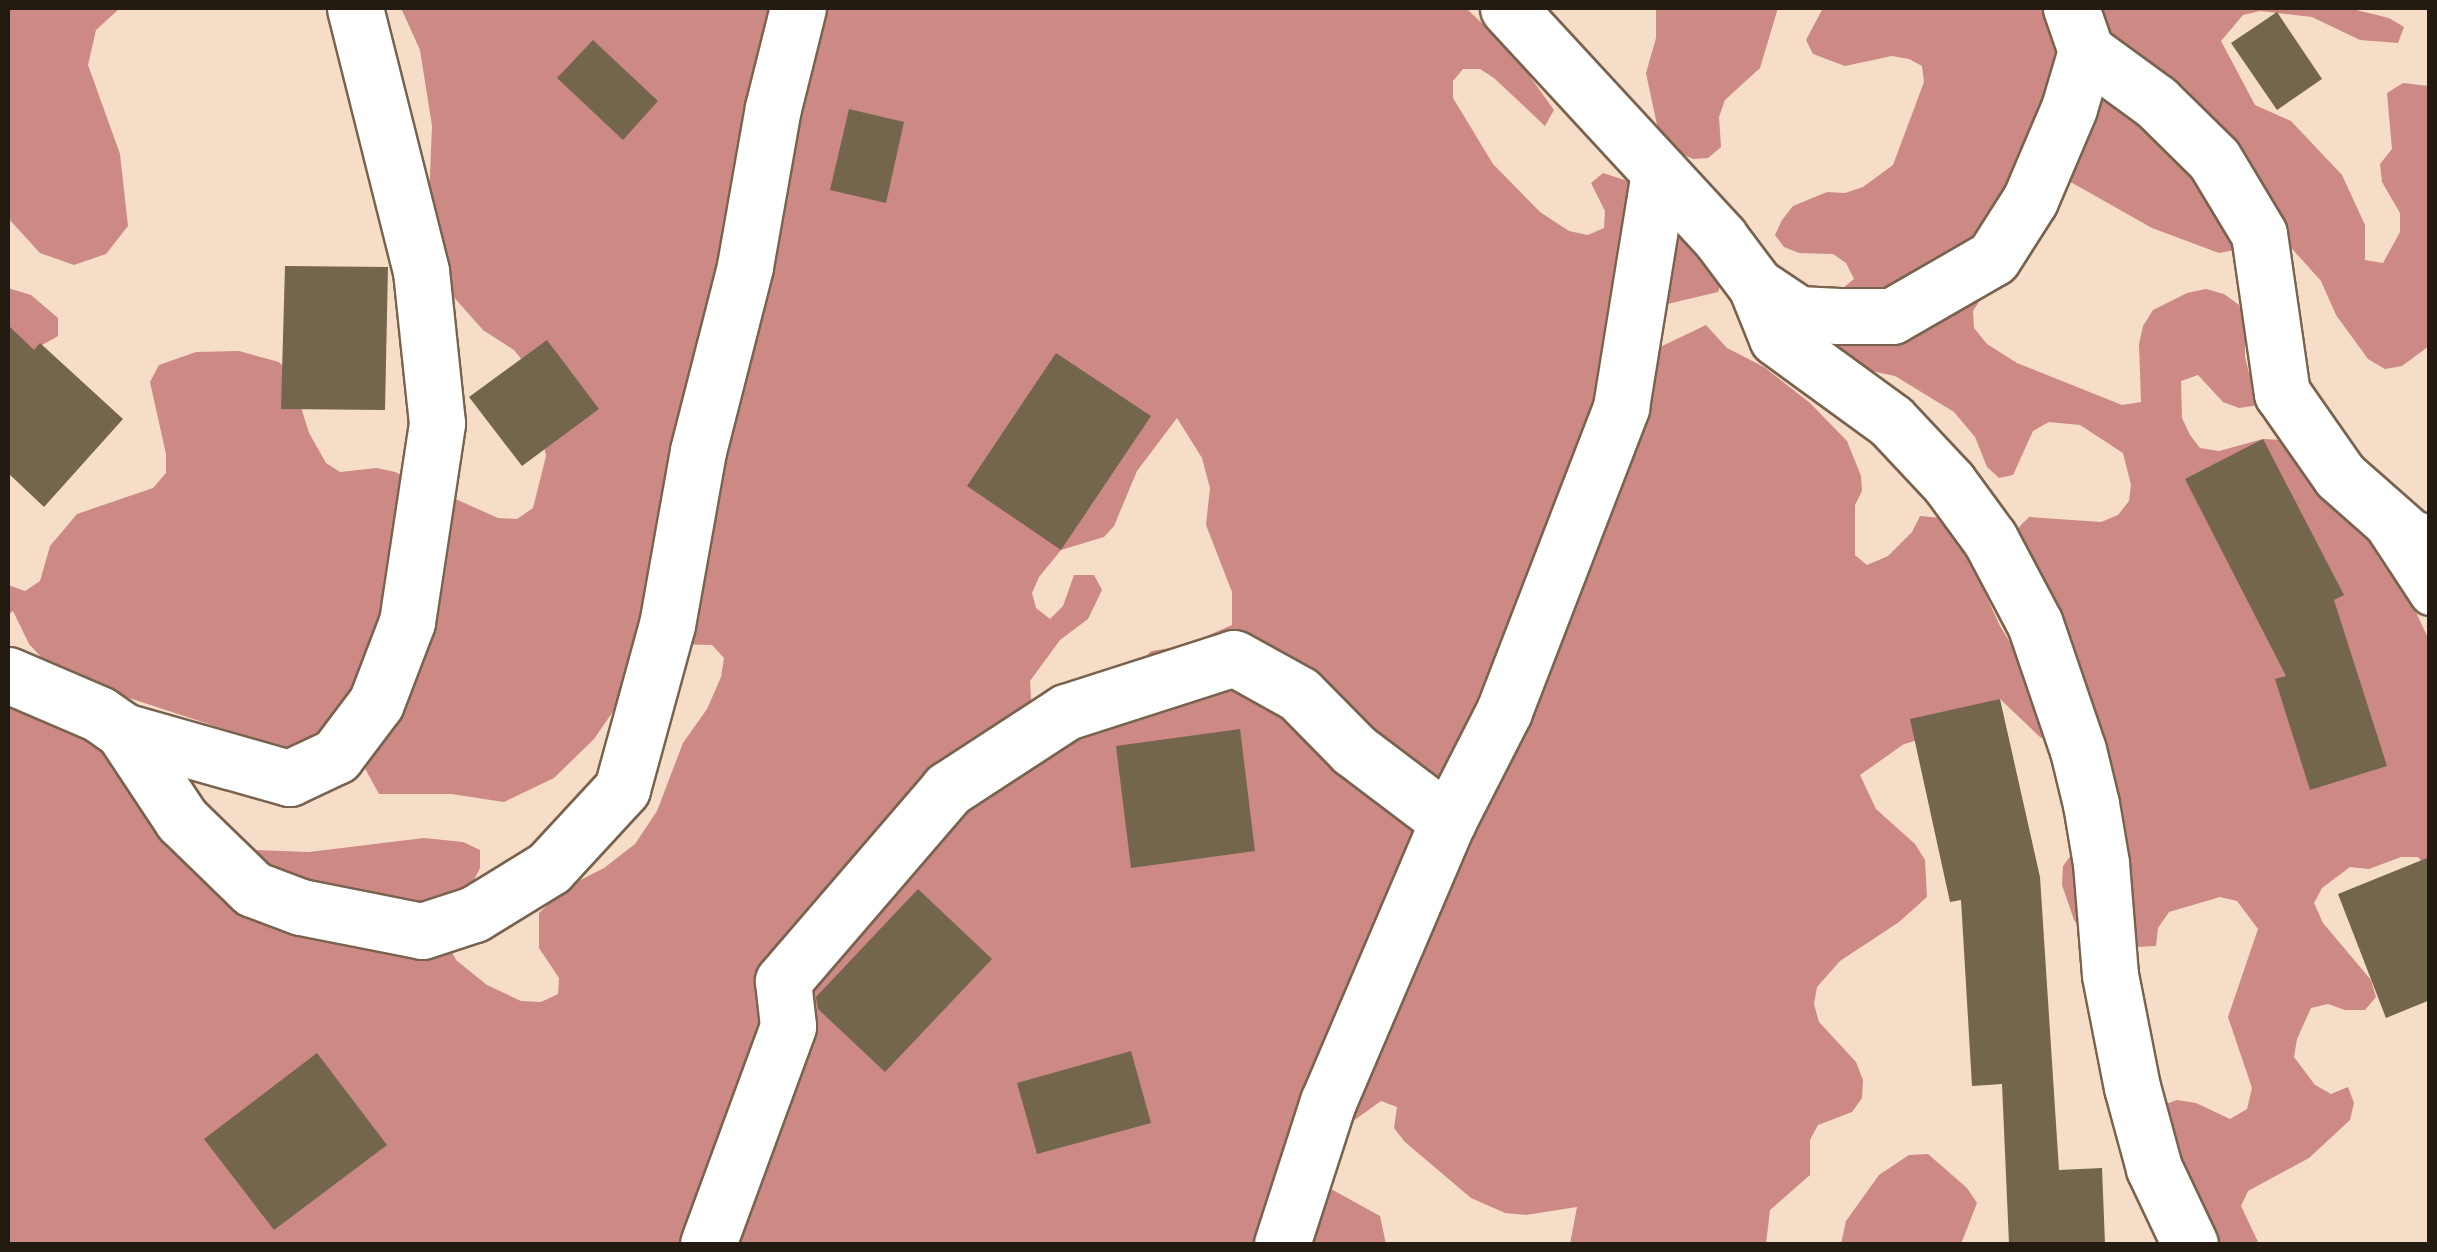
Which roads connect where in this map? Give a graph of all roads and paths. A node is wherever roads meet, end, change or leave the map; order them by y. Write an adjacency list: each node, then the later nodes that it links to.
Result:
1 (355, 8): 11 (street)
2 (798, 8): 11 (street)
3 (1508, 8): 5 (street)
4 (2078, 30): 6 (street); 7 (street)
5 (1659, 172): 6 (street); 12 (street)
6 (1756, 286): 15 (street)
7 (2372, 508): 8 (street); 9 (lane)
8 (2430, 544)
9 (2430, 596)
10 (8, 675): 11 (street)
11 (122, 731)
12 (1448, 820): 13 (street); 14 (street)
13 (708, 1244)
14 (1282, 1244)
15 (2190, 1244)

